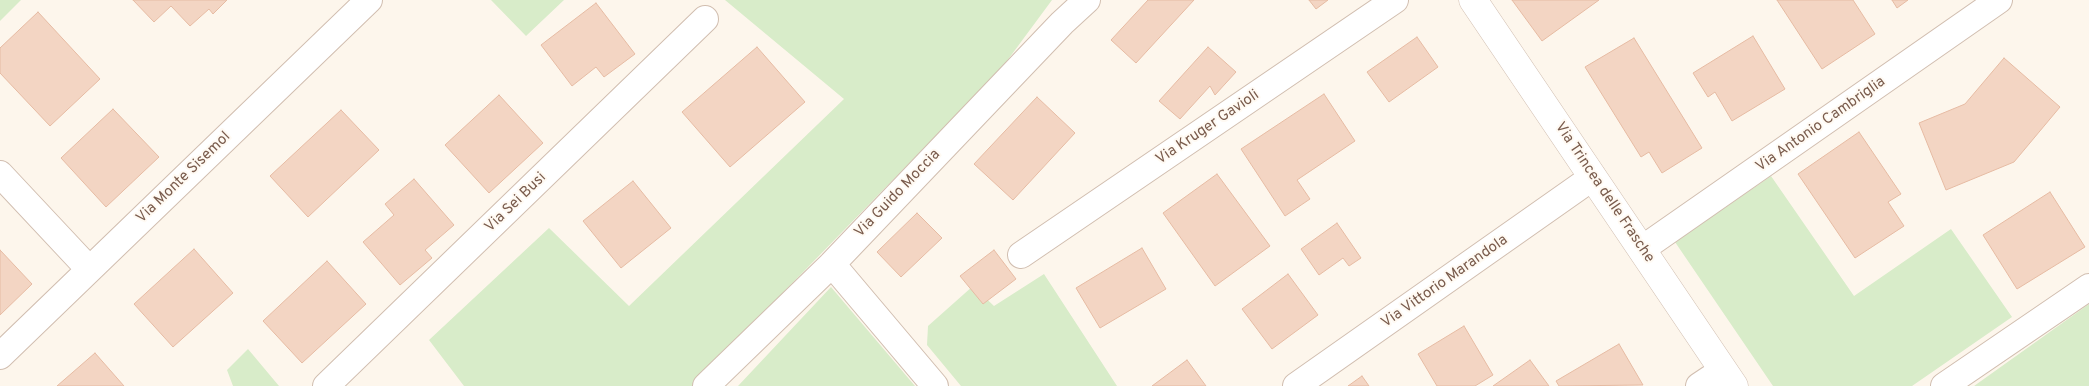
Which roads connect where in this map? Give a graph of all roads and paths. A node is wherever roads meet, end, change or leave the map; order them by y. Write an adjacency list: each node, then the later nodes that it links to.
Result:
1 (369, 0): 12 (street, Via Monte Sisemol)
2 (1088, 0): 11 (street, Via Guido Moccia)
3 (1395, 0): 10 (street, Via Kruger Gavioli)
4 (1473, 0): 8 (street, Via Trincea delle Frasche)
5 (1999, 0): 9 (street, Via Antonio Cambriglia)
6 (705, 19): 16 (street, Via Sei Busi)
7 (0, 174): 12 (street)
8 (1593, 177): 9 (street, Via Trincea delle Frasche); 19 (street, Via Vittorio Marandola)
9 (1642, 249): 15 (street, Via Trincea delle Frasche)
10 (1021, 255)
11 (832, 264): 17 (street, Via Guido Moccia); 18 (street)
12 (88, 269): 14 (street, Via Monte Sisemol)
13 (2089, 287): 21 (street)
14 (0, 356)
15 (1728, 378): 20 (street)
16 (326, 386)
17 (706, 386)
18 (935, 386)
19 (1296, 386)
20 (1699, 386)
21 (1944, 386)

